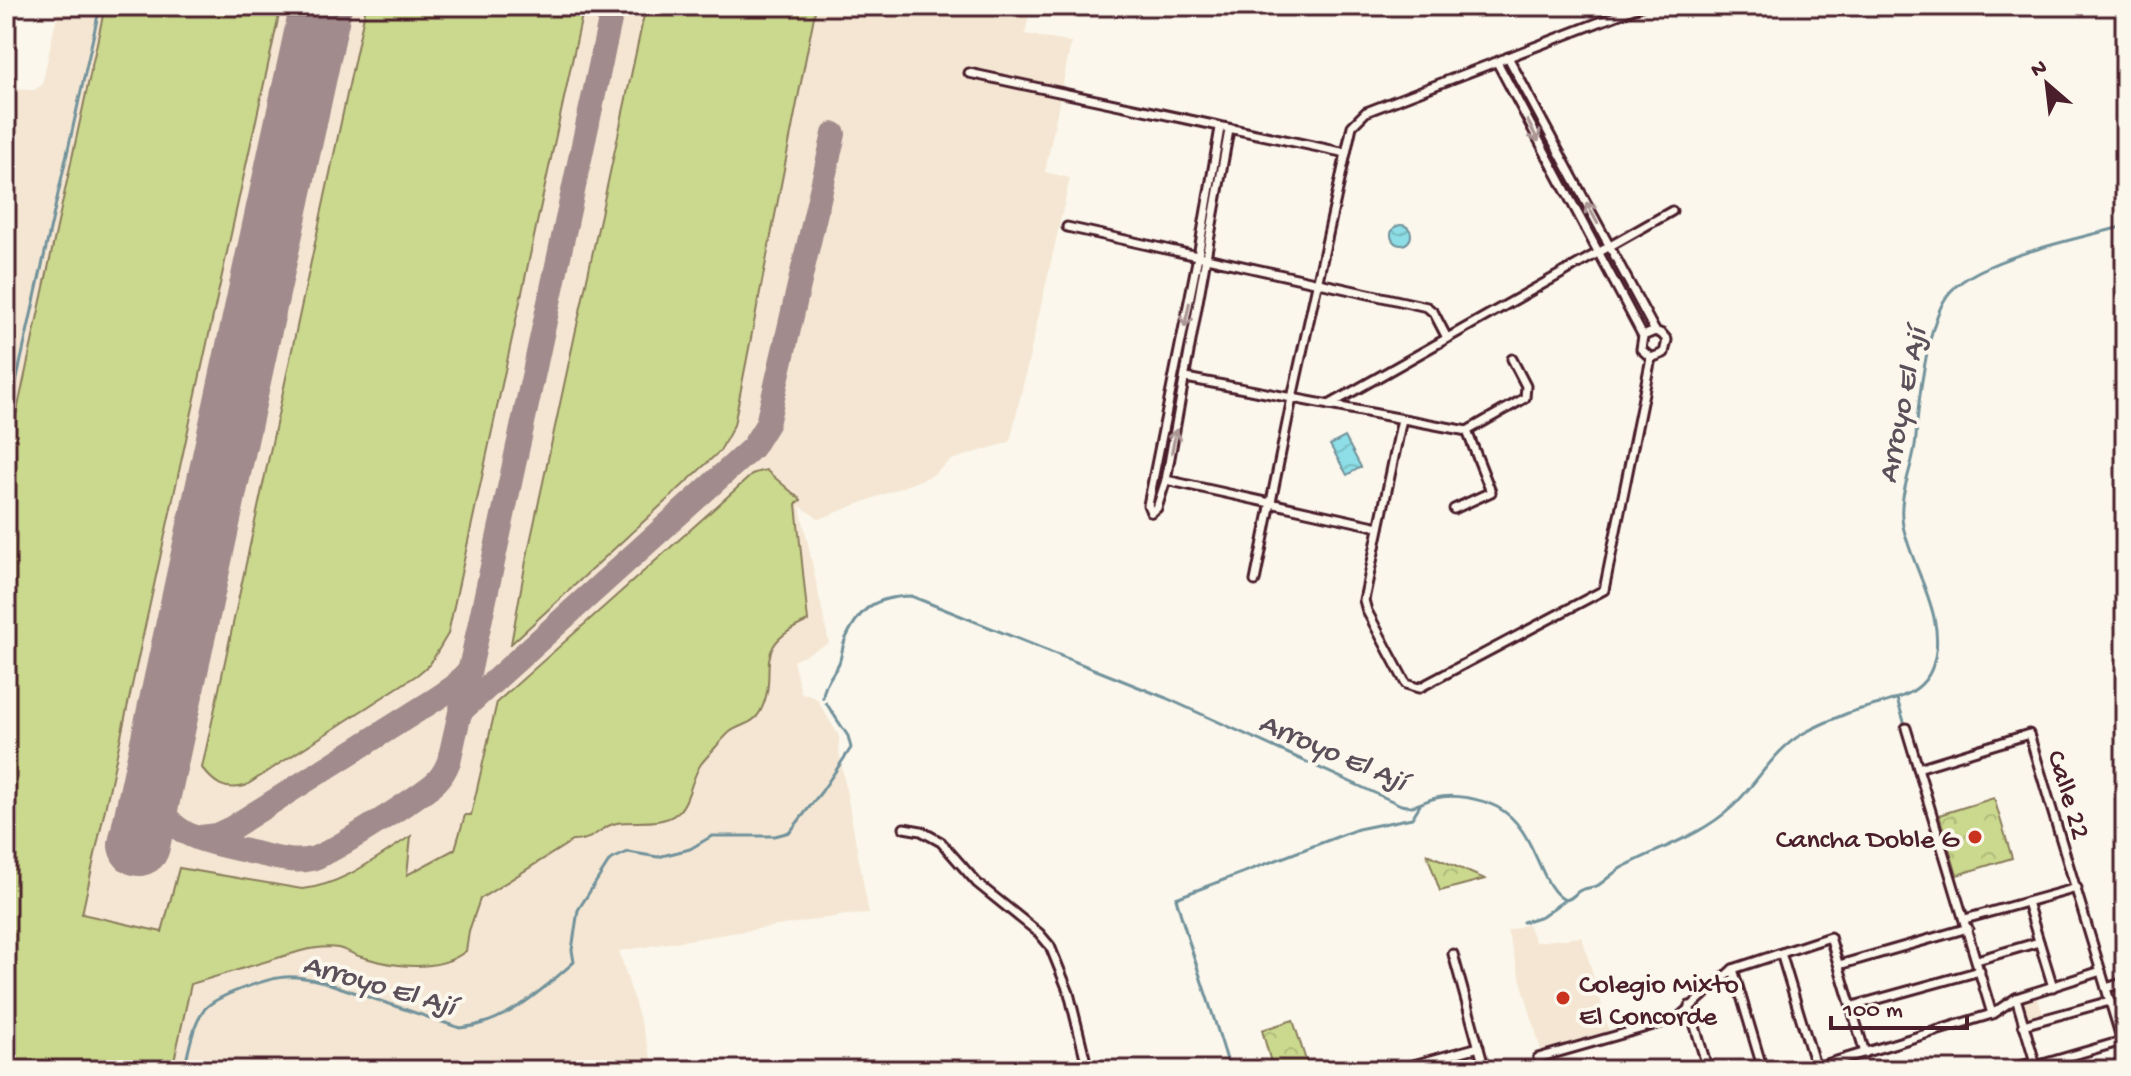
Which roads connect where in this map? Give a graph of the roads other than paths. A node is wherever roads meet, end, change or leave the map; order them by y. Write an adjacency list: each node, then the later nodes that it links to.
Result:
1 (1641, 6): 2 (street)
2 (1508, 57): 3 (street); 9 (street, one-way to 2)
3 (1497, 62): 6 (street); 10 (street, one-way to 10)
4 (969, 73): 5 (street)
5 (1225, 129): 6 (street); 11 (street)
6 (1346, 153): 12 (street)
7 (1672, 211): 9 (street)
8 (1067, 227): 11 (street)
9 (1610, 246): 10 (street); 13 (street)
10 (1598, 252): 14 (street); 15 (street)
11 (1202, 257): 12 (street); 18 (street); 23 (street, one-way to 23)
12 (1317, 283): 14 (street); 19 (street)
13 (1655, 331): 15 (street); 16 (street)
14 (1446, 336): 20 (street)
15 (1643, 336): 16 (street)
16 (1651, 358): 26 (street)
17 (1512, 359): 22 (street)
18 (1186, 378): 19 (street); 23 (street, one-way to 18)
19 (1292, 398): 20 (street); 24 (street)
20 (1329, 405): 21 (street)
21 (1402, 419): 22 (street); 26 (street)
22 (1467, 431): 25 (street)
23 (1166, 480): 24 (street)
24 (1271, 503): 26 (street); 27 (street)
25 (1454, 509)
26 (1379, 527)
27 (1255, 581)
28 (1906, 728): 29 (street)
29 (1918, 768): 31 (street, Calle 22); 33 (street)
30 (904, 828): 59 (street)
31 (2077, 888): 32 (street); 42 (street, Calle 22)
32 (2027, 902): 33 (street); 35 (street)
33 (1965, 919): 34 (street)
34 (1968, 928): 38 (street); 39 (street)
35 (2039, 942): 38 (street); 44 (street)
36 (1781, 953): 39 (street); 40 (street); 57 (street)
37 (1453, 954): 54 (street)
38 (1977, 960): 41 (street)
39 (1839, 965): 49 (street)
40 (1733, 969): 48 (street); 64 (street)
41 (1980, 971): 49 (street); 50 (street)
42 (2101, 971): 44 (street); 45 (street, Calle 22)
43 (2125, 982): 45 (street)
44 (2053, 987): 46 (street)
45 (2106, 988): 47 (street, Calle 22)
46 (2016, 998): 50 (street); 51 (street)
47 (2110, 1001): 51 (street); 52 (street, Calle 22)
48 (1689, 1006): 62 (street); 63 (street)
49 (1853, 1006): 56 (street)
50 (1992, 1014): 56 (street)
51 (2023, 1025): 58 (street)
52 (2121, 1027): 53 (street, Calle 22)
53 (2122, 1041): 55 (street, Calle 22); 58 (street)
54 (1479, 1047): 60 (street); 61 (street)
55 (2125, 1051)
56 (1865, 1053): 57 (street)
57 (1818, 1066)
58 (2036, 1066): 65 (street)
59 (1088, 1070)
60 (1395, 1070)
61 (1485, 1070)
62 (1524, 1070)
63 (1708, 1070)
64 (1763, 1070)
65 (2006, 1070)

